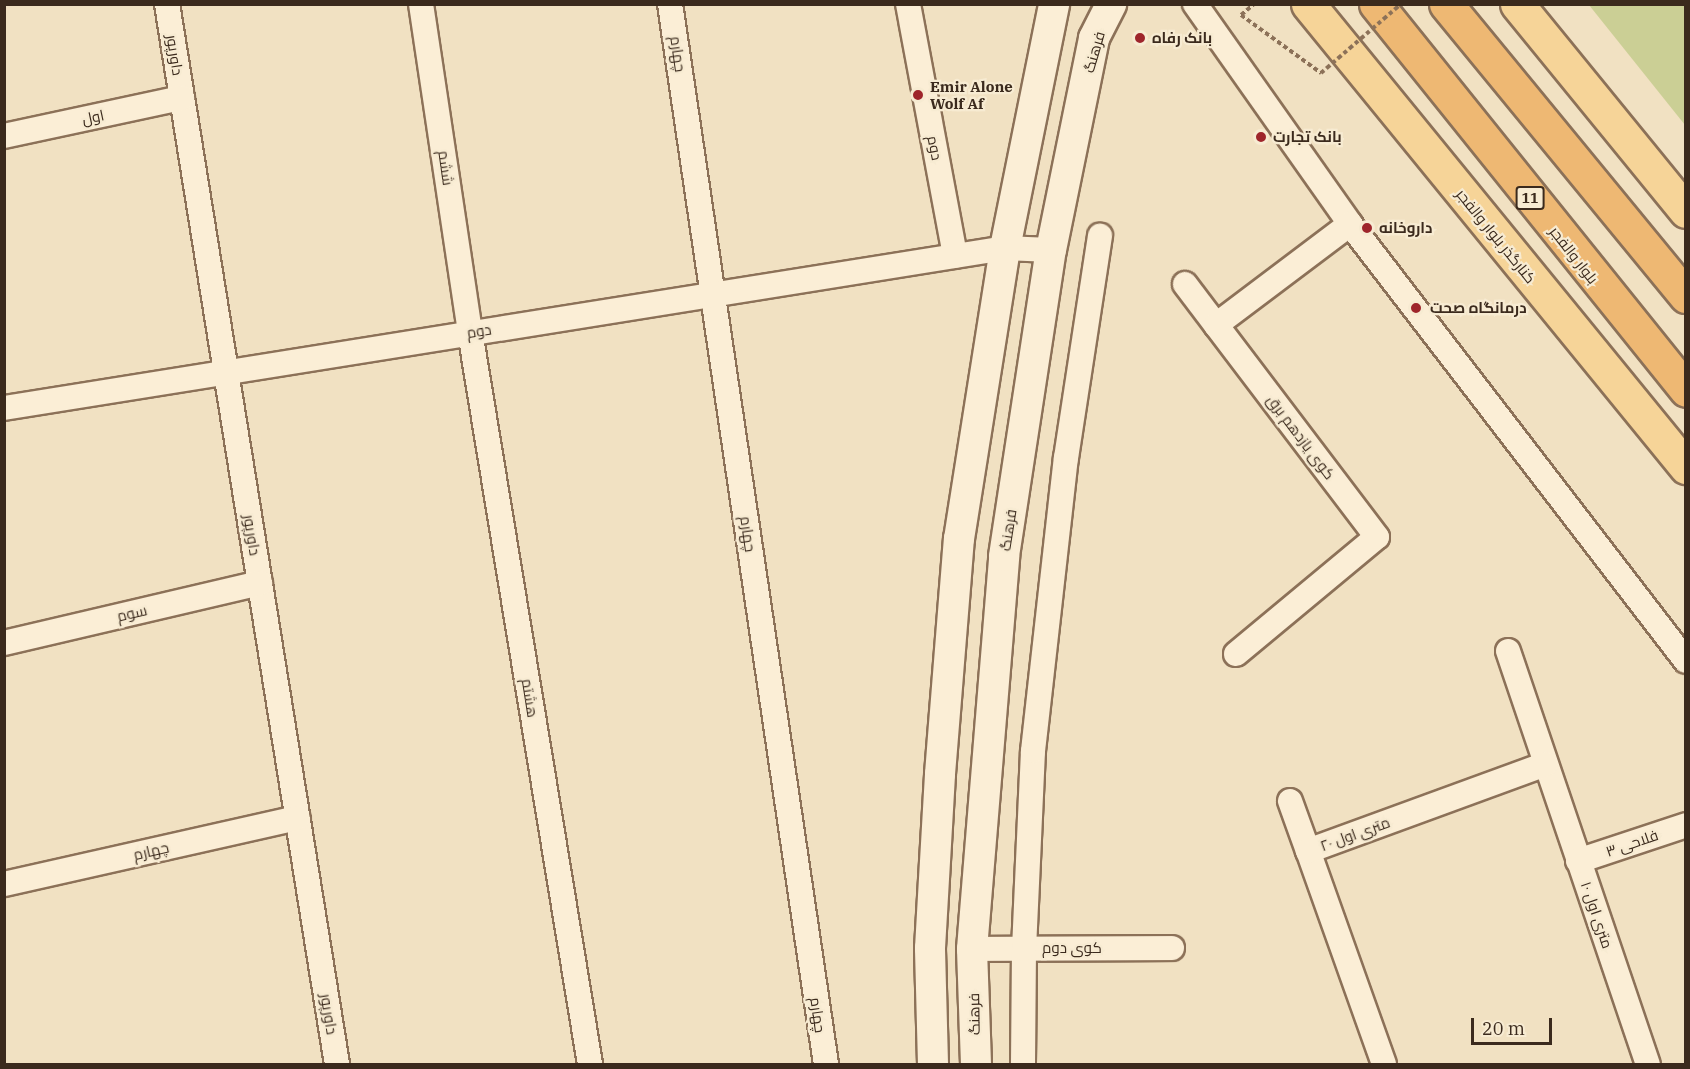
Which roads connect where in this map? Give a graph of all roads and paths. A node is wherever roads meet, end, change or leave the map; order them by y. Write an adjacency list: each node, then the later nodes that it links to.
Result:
1 (167, 4): 14 (street, داورپور)
2 (421, 4): 27 (street, ششم)
3 (670, 4): 24 (street, چهارم)
4 (908, 4): 21 (street, دوم)
5 (1054, 4): 19 (street)
6 (1111, 4): 20 (street, فرهنگ)
7 (1195, 4): 17 (street)
8 (1308, 4): 32 (main road, کنارگذر بلوار والفجر)
9 (1376, 4): 23 (highway, بلوار والفجر / 11)
10 (1401, 4): 13 (path, bridge)
11 (1446, 4): 25 (highway)
12 (1517, 4): 16 (main road)
13 (1240, 15)
14 (182, 98): 15 (street, اول); 28 (street, داورپور)
15 (4, 136)
16 (1686, 211)
17 (1350, 224): 26 (street); 37 (street)
18 (1100, 236): 47 (street)
19 (1005, 248): 20 (street, دوم); 21 (street, دوم); 51 (street)
20 (1052, 250): 46 (street, فرهنگ)
21 (955, 256): 24 (street, دوم)
22 (1185, 284): 26 (street)
23 (1604, 291): 29 (highway, بلوار والفجر / 11); 31 (highway)
24 (713, 294): 27 (street, دوم); 50 (street, چهارم)
25 (1686, 296)
26 (1216, 325): 36 (street, کوی یازدهم برق)
27 (470, 332): 28 (street, دوم); 49 (street, هشتم)
28 (225, 371): 30 (street, دوم); 33 (street, داورپور)
29 (1686, 390)
30 (4, 408)
31 (1686, 411)
32 (1686, 467)
33 (260, 583): 34 (street, سوم); 40 (street, داورپور)
34 (4, 643)
35 (1508, 651): 38 (street, ۱۰ متری اول)
36 (1236, 654)
37 (1686, 661)
38 (1546, 764): 42 (street, ۲۰ متری اول); 43 (street, ۱۰ متری اول)
39 (1290, 801): 42 (street)
40 (298, 818): 44 (street, چهارم); 48 (street, داورپور)
41 (1686, 825): 43 (street, فلاحی ۳)
42 (1308, 851): 54 (street, ۲۰ متری اول)
43 (1578, 861): 55 (street, ۱۰ متری اول)
44 (4, 884)
45 (1173, 948): 47 (street, کوی دوم)
46 (972, 949): 47 (street, کوی دوم); 52 (street, فرهنگ)
47 (1024, 949): 53 (street)
48 (333, 1064)
49 (590, 1065)
50 (826, 1065)
51 (933, 1065)
52 (976, 1065)
53 (1023, 1065)
54 (1384, 1065)
55 (1648, 1065)

